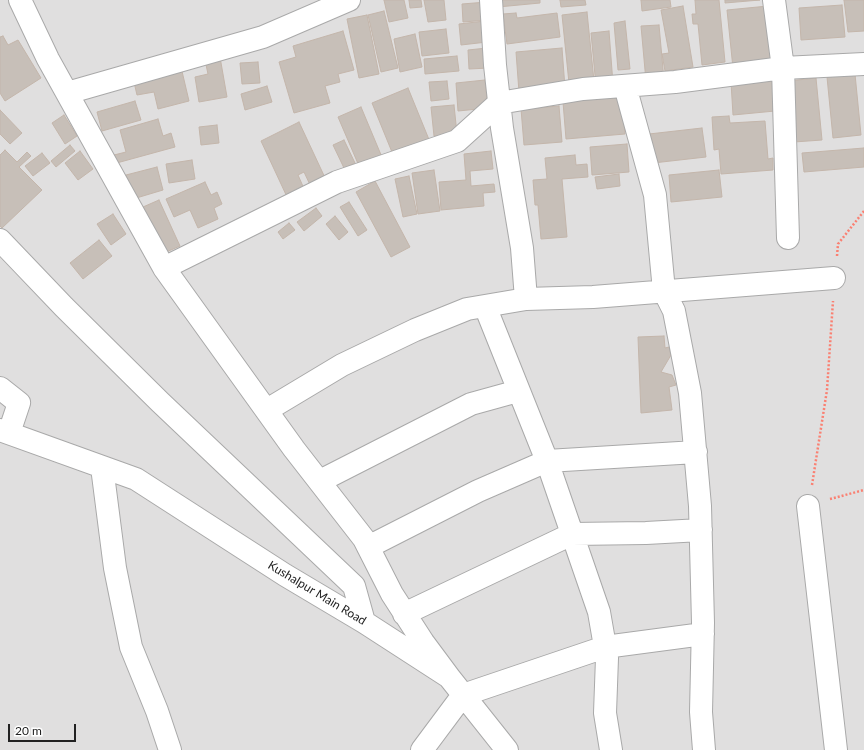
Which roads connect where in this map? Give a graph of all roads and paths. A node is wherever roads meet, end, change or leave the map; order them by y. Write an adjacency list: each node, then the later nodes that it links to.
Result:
1 (20, 0): 8 (street)
2 (349, 0): 8 (street)
3 (491, 0): 9 (street)
4 (774, 0): 6 (street)
5 (864, 64): 6 (street)
6 (783, 68): 7 (street); 11 (street)
7 (625, 86): 9 (street); 15 (street)
8 (67, 93): 13 (street)
9 (499, 103): 13 (street); 16 (street)
10 (864, 211): 14 (path)
11 (788, 238)
12 (0, 240): 32 (street)
13 (164, 268): 20 (street)
14 (834, 278): 15 (street); 27 (path)
15 (664, 291): 16 (street); 22 (street)
16 (526, 299): 17 (street)
17 (485, 306): 19 (street); 20 (street)
18 (0, 388): 21 (street)
19 (518, 390): 23 (street); 25 (street)
20 (267, 410): 25 (street)
21 (4, 432): 24 (street, Kushalpur Main Road)
22 (696, 452): 23 (street); 28 (street)
23 (547, 461): 29 (street); 30 (street)
24 (102, 467): 32 (street, Kushalpur Main Road); 37 (street)
25 (320, 481): 30 (street)
26 (864, 490): 27 (path)
27 (808, 506): 42 (street)
28 (701, 530): 29 (street); 33 (street)
29 (572, 534): 31 (street); 34 (street)
30 (368, 547): 31 (street)
31 (404, 614): 35 (street)
32 (364, 622): 35 (street, Kushalpur Main Road)
33 (703, 634): 34 (street); 41 (street)
34 (605, 647): 36 (street); 40 (street)
35 (449, 677): 36 (street, Kushalpur Main Road)
36 (463, 695): 38 (street); 39 (street, Kushalpur Main Road)
37 (170, 750)
38 (422, 750)
39 (507, 750)
40 (611, 750)
41 (704, 750)
42 (836, 750)

